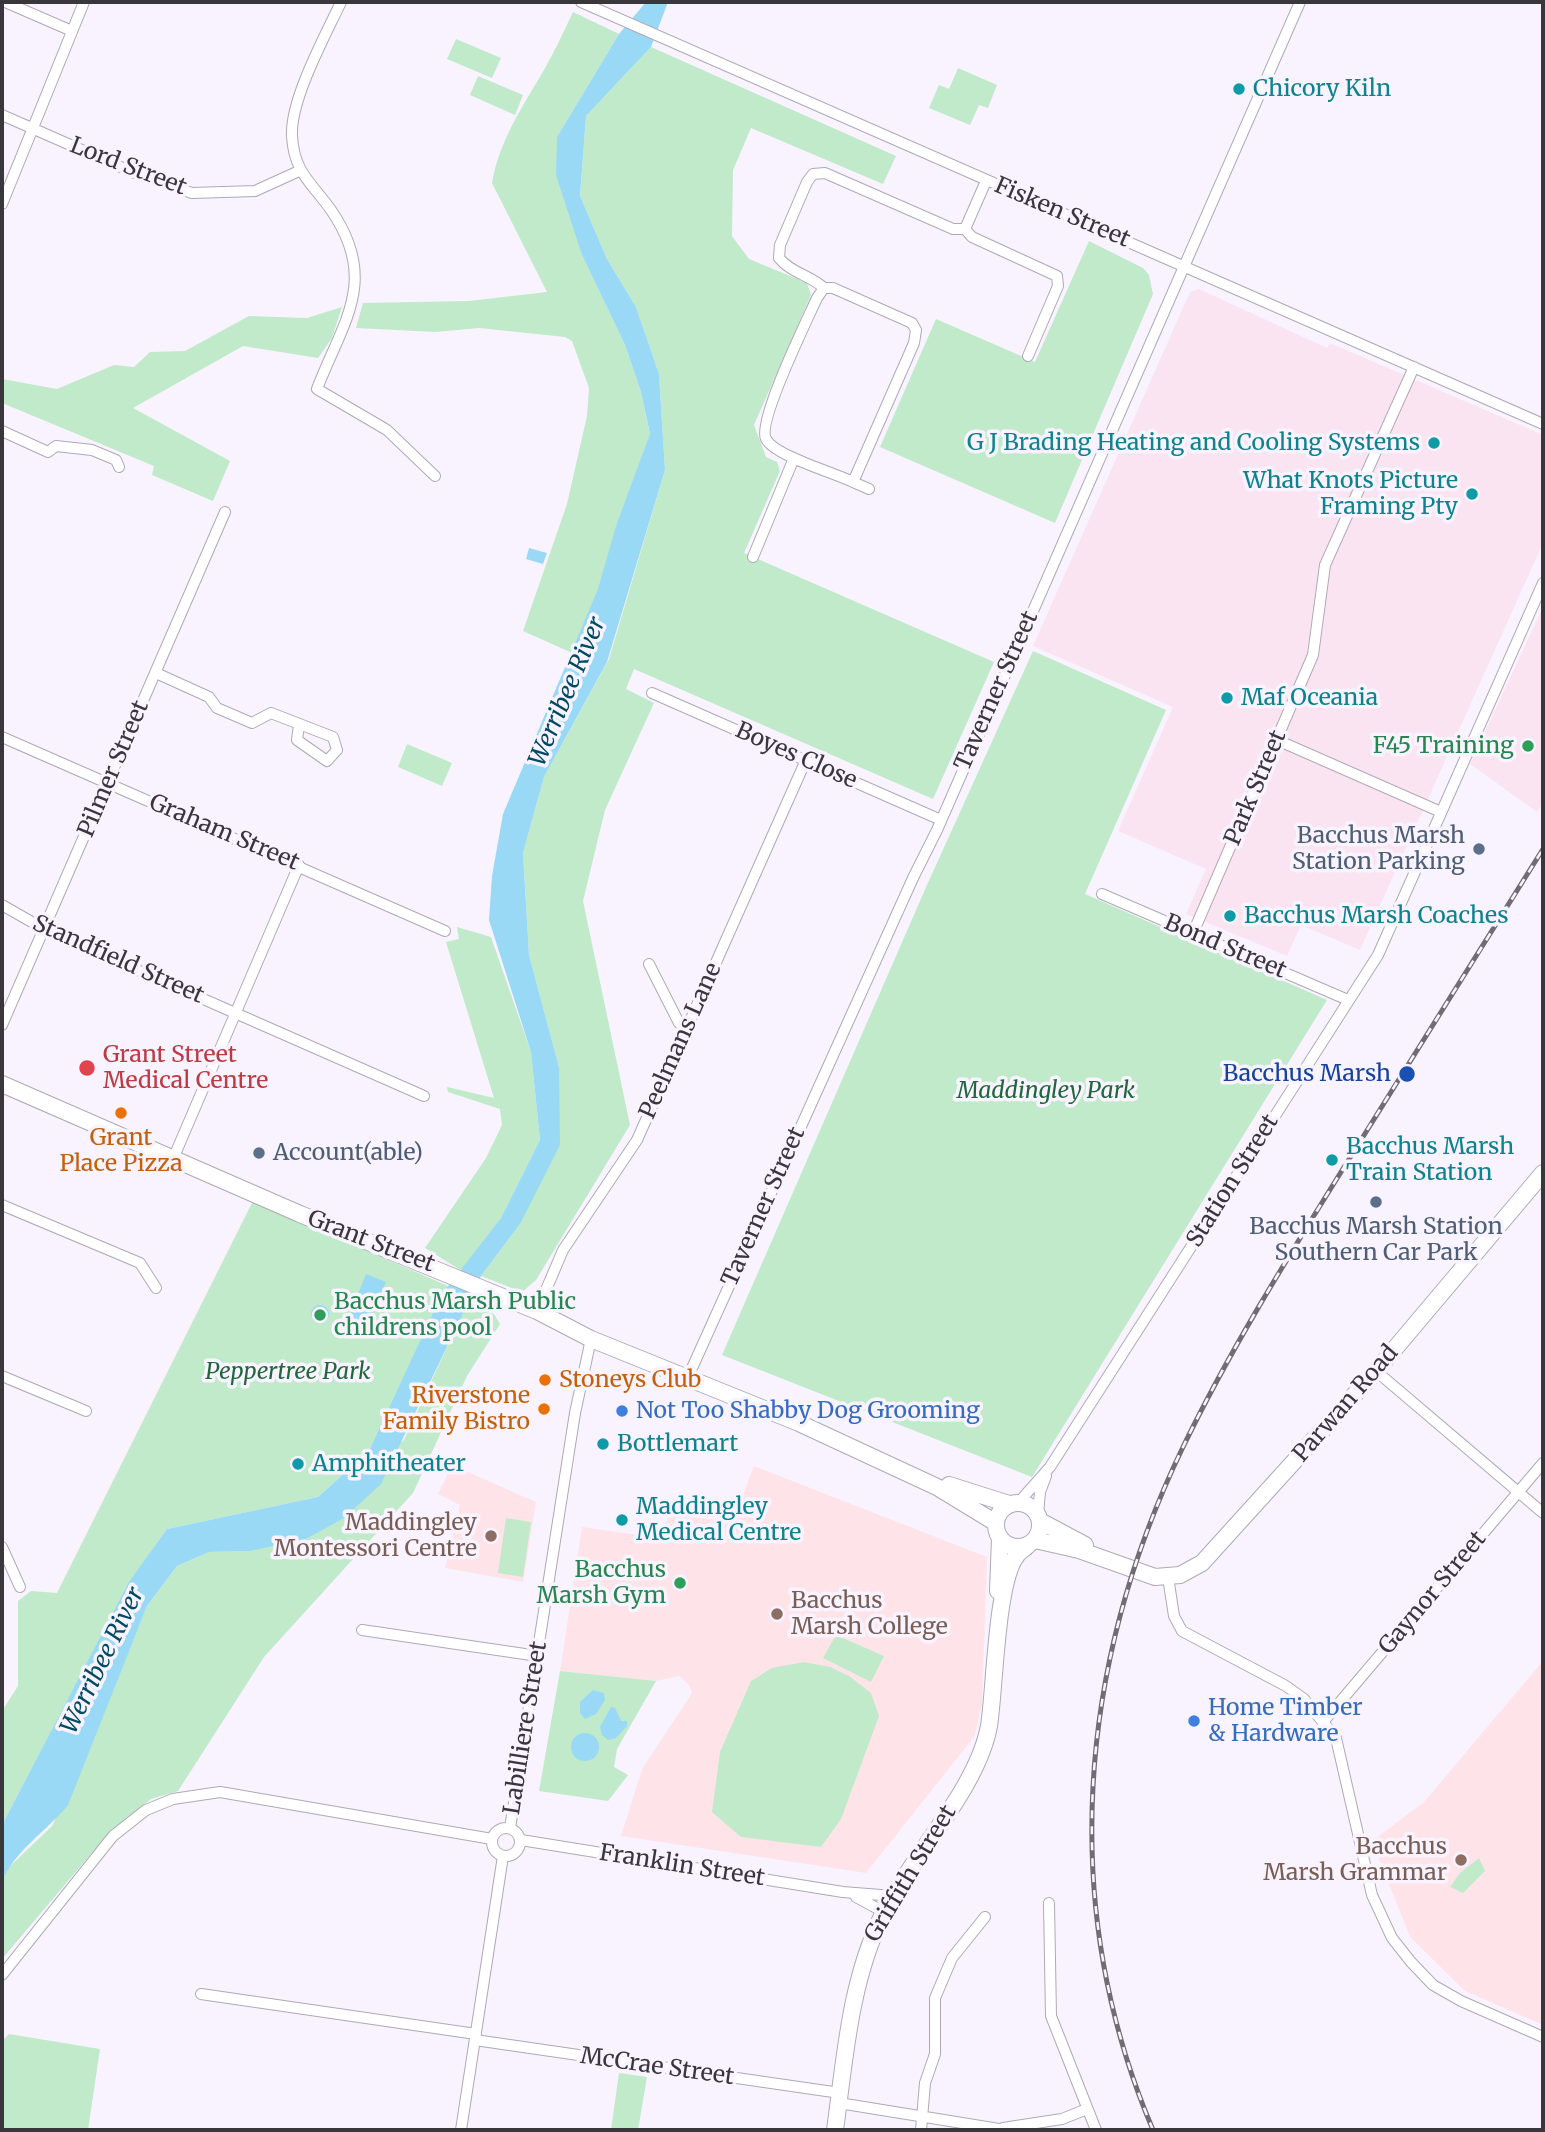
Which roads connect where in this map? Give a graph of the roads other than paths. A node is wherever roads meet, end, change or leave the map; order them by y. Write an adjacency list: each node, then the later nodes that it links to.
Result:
1 (5, 2): 6 (street)
2 (84, 2): 6 (street)
3 (341, 2): 9 (street)
4 (581, 2): 10 (street, Fisken Street)
5 (1300, 2): 13 (street, Taverner Street)
6 (72, 31): 8 (street)
7 (2, 116): 8 (street, Lord Street)
8 (32, 131): 9 (street, Lord Street); 11 (street)
9 (299, 172): 21 (street)
10 (986, 181): 12 (street); 13 (street, Fisken Street)
11 (2, 204)
12 (965, 229): 14 (street); 15 (street)
13 (1185, 267): 16 (street, Fisken Street); 35 (street, Taverner Street)
14 (824, 288): 19 (street); 22 (street)
15 (1028, 356)
16 (1414, 367): 17 (street, Fisken Street); 31 (street, Park Street)
17 (1543, 424)
18 (2, 431): 20 (street)
19 (794, 458): 22 (street); 25 (street)
20 (118, 467)
21 (435, 476)
22 (853, 482): 23 (street)
23 (869, 489)
24 (225, 512): 27 (street, Pilmer Street)
25 (752, 557)
26 (1543, 583): 34 (street, Station Street)
27 (156, 673): 29 (street); 33 (street, Pilmer Street)
28 (652, 693): 32 (street, Boyes Close)
29 (299, 725)
30 (2, 737): 33 (street, Graham Street)
31 (1277, 740): 34 (street); 41 (street, Park Street)
32 (806, 760): 35 (street, Boyes Close); 46 (street, Peelmans Lane)
33 (108, 782): 36 (street, Graham Street); 39 (street, Pilmer Street)
34 (1441, 812): 43 (street, Station Street)
35 (941, 820): 57 (street, Taverner Street)
36 (299, 865): 40 (street, Graham Street); 44 (street)
37 (1102, 894): 41 (street, Bond Street)
38 (2, 905): 39 (street, Standfield Street)
39 (44, 929): 44 (street, Standfield Street); 45 (street, Pilmer Street)
40 (445, 930)
41 (1193, 933): 43 (street, Bond Street)
42 (649, 964): 46 (street)
43 (1348, 1000): 61 (street, Station Street)
44 (236, 1012): 48 (street, Standfield Street); 49 (street)
45 (2, 1025)
46 (687, 1028): 53 (street, Peelmans Lane)
47 (2, 1084): 49 (main road, Grant Street)
48 (424, 1096)
49 (173, 1159): 53 (main road, Grant Street)
50 (1543, 1172): 55 (main road, Parwan Road)
51 (2, 1205): 52 (street)
52 (156, 1288)
53 (537, 1311): 54 (main road, Grant Street)
54 (590, 1339): 57 (main road, Grant Street); 73 (street, Labilliere Street)
55 (1376, 1371): 62 (street); 70 (main road, Parwan Road)
56 (2, 1376): 58 (street)
57 (688, 1377): 60 (main road, Grant Street)
58 (86, 1411)
59 (1543, 1463): 62 (street, Gaynor Street)
60 (894, 1466): 63 (main road, Grant Street); 66 (main road, Grant Street)
61 (1050, 1467): 63 (street, Station Street); 65 (street, Station Street)
62 (1519, 1492): 64 (street); 75 (street, Gaynor Street)
63 (1014, 1503): 65 (main road); 66 (main road)
64 (1543, 1513)
65 (1039, 1518): 67 (main road); 69 (main road)
66 (998, 1531): 67 (main road); 74 (main road, Griffith Street)
67 (1032, 1542): 69 (main road); 74 (main road, Griffith Street)
68 (2, 1547): 71 (street)
69 (1118, 1563): 70 (main road)
70 (1168, 1577): 75 (street)
71 (20, 1587)
72 (362, 1630): 73 (street)
73 (538, 1656): 76 (street, Labilliere Street)
74 (991, 1706): 81 (main road, Griffith Street)
75 (1323, 1722): 88 (street)
76 (510, 1828): 77 (street); 78 (street)
77 (492, 1839): 79 (street); 85 (street)
78 (521, 1840): 79 (street); 80 (street, Franklin Street)
79 (503, 1856): 87 (street)
80 (843, 1892): 81 (street, Franklin Street); 83 (street, Franklin Street)
81 (892, 1896): 83 (main road, Griffith Street)
82 (1049, 1903): 90 (street)
83 (884, 1912): 89 (main road, Griffith Street)
84 (985, 1917): 91 (street)
85 (2, 1975)
86 (201, 1994): 87 (street, McCrae Street)
87 (475, 2037): 89 (street, McCrae Street); 93 (street)
88 (1543, 2037)
89 (839, 2098): 91 (street, McCrae Street); 94 (main road, Griffith Street)
90 (1087, 2109): 92 (street, McCrae Street); 96 (street)
91 (923, 2115): 92 (street, McCrae Street); 95 (street)
92 (1004, 2129)
93 (461, 2130)
94 (835, 2130)
95 (921, 2130)
96 (1096, 2130)

